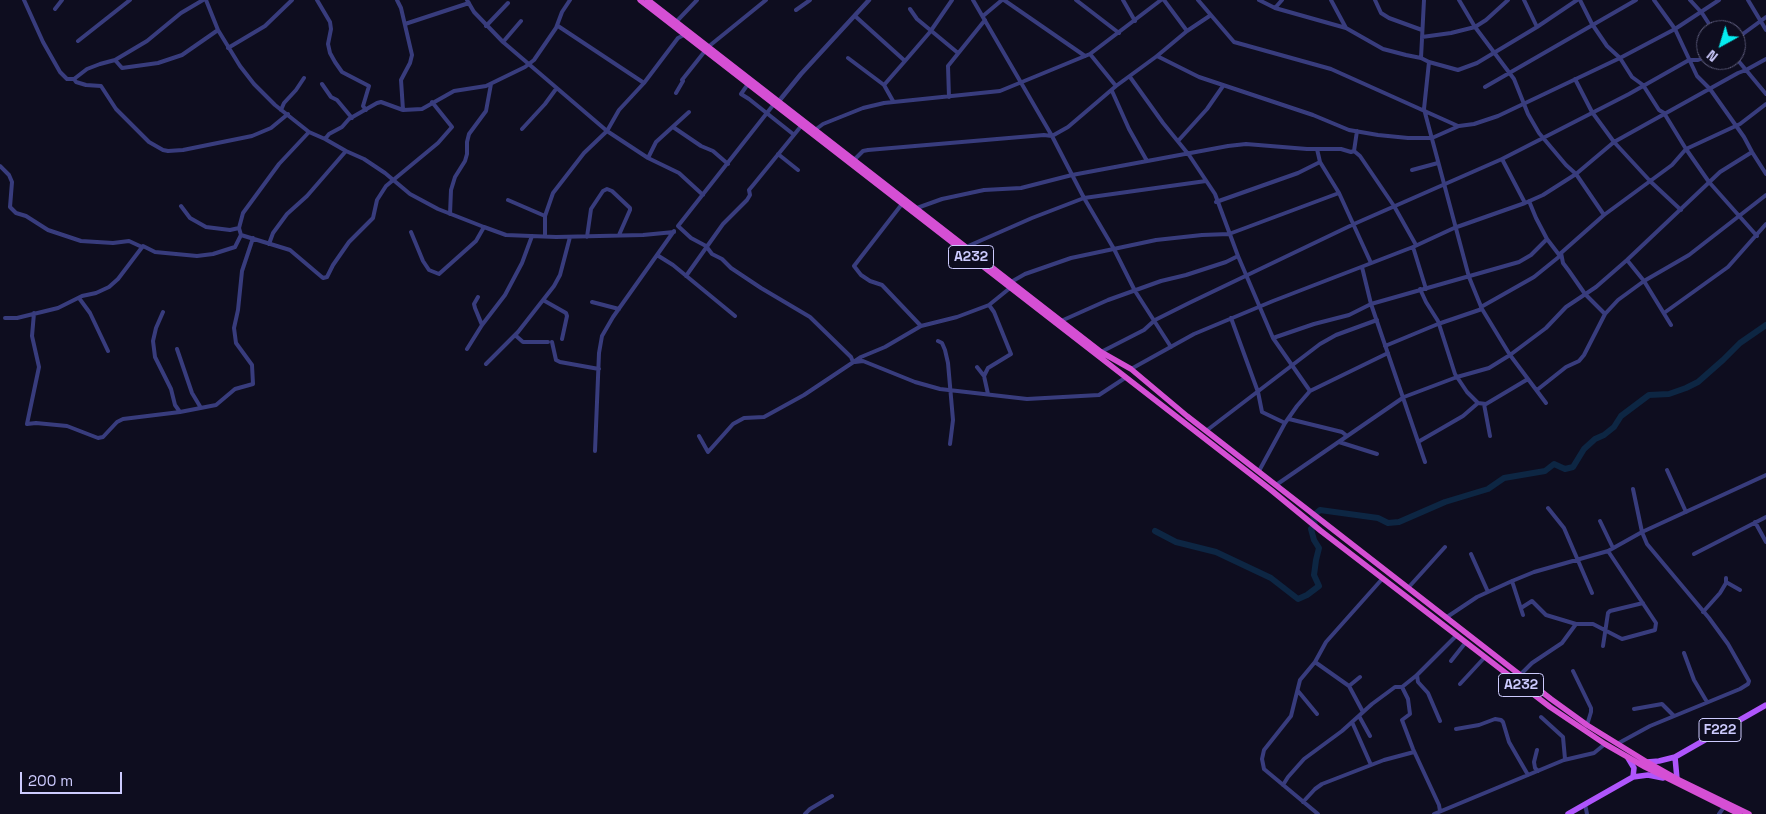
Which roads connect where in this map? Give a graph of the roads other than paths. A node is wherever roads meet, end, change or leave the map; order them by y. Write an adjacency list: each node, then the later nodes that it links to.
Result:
1 (24, 0): 91 (street)
2 (62, 0): 39 (street)
3 (130, 0): 69 (street)
4 (204, 0): 60 (street); 81 (street)
5 (292, 0): 71 (street)
6 (317, 0): 116 (street)
7 (397, 0): 52 (street)
8 (570, 0): 55 (street)
9 (640, 0): 67 (highway, A232)
10 (648, 0): 51 (highway, A232)
11 (696, 0): 51 (street)
12 (766, 0): 72 (street)
13 (810, 0): 41 (street)
14 (952, 0): 64 (street)
15 (974, 0): 46 (street)
16 (1003, 0): 46 (street); 75 (street)
17 (1076, 0): 66 (street)
18 (1123, 0): 49 (street)
19 (1162, 0): 49 (street); 63 (street)
20 (1198, 0): 43 (street)
21 (1259, 0): 38 (street)
22 (1282, 0): 38 (street)
23 (1331, 0): 58 (street)
24 (1376, 0): 61 (street)
25 (1424, 0): 61 (street)
26 (1459, 0): 56 (street)
27 (1508, 0): 56 (street)
28 (1524, 0): 57 (street)
29 (1578, 0): 53 (street); 57 (street)
30 (1636, 0): 53 (street)
31 (1654, 0): 59 (street)
32 (1690, 0): 42 (street)
33 (1719, 0): 42 (street)
34 (1748, 0): 50 (street)
35 (468, 1): 52 (street); 54 (street)
36 (866, 1): 44 (street)
37 (508, 3): 54 (street)
38 (1276, 8): 58 (street)
39 (55, 9)
40 (910, 9): 64 (street)
41 (796, 10)
42 (1702, 13): 47 (street); 59 (street)
43 (1210, 15): 63 (street); 114 (street)
44 (855, 16): 84 (street); 110 (street)
45 (1766, 17): 50 (street)
46 (984, 18): 73 (street); 93 (street)
47 (1707, 20)
48 (521, 21): 70 (street)
49 (1135, 21): 66 (street)
50 (1760, 21): 62 (street); 65 (street)
51 (676, 22): 72 (highway, A232)
52 (405, 24): 117 (street)
53 (1592, 24): 79 (street); 88 (street)
54 (486, 26): 70 (street)
55 (558, 26): 86 (street); 94 (street)
56 (1474, 26): 68 (street); 74 (street)
57 (1537, 27): 74 (street)
58 (1346, 28): 78 (street)
59 (1675, 29): 79 (street); 82 (street)
60 (218, 30): 71 (street); 81 (street)
61 (1422, 30): 68 (street)
62 (1766, 30)
63 (1187, 31): 76 (street)
64 (930, 32): 73 (street); 84 (street)
65 (1746, 32)
66 (1119, 33): 75 (street)
67 (684, 35): 72 (highway, A232); 94 (street)
68 (1422, 37): 78 (street)
69 (78, 41)
70 (502, 42): 86 (street)
71 (228, 48): 115 (street)
72 (706, 49): 97 (highway, A232); 106 (street); 110 (highway, A232)
73 (958, 53): 108 (street)
74 (1494, 53): 85 (street); 88 (street)
75 (1087, 55): 93 (street); 100 (street)
76 (1157, 56): 89 (street); 101 (street)
77 (848, 58): 98 (street)
78 (1421, 58): 85 (street)
79 (1620, 58): 92 (street); 99 (street)
80 (1766, 59): 87 (street)
81 (115, 60): 91 (street)
82 (1689, 60): 83 (street); 99 (street); 104 (street)
83 (1696, 60)
84 (905, 61): 98 (street)
85 (1429, 62): 114 (street)
86 (529, 63): 96 (street); 103 (street)
87 (1746, 70): 104 (street); 107 (street)
88 (1509, 73): 102 (street); 112 (street)
89 (1130, 77): 100 (street); 138 (street)
90 (304, 78): 115 (street)
91 (74, 79): 122 (street)
92 (1575, 79): 112 (street); 119 (street)
93 (1022, 82): 108 (street); 134 (street)
94 (644, 83): 130 (street)
95 (322, 84): 123 (street)
96 (491, 84): 109 (street); 178 (street)
97 (748, 84): 110 (highway, A232); 120 (street)
98 (884, 85): 111 (street)
99 (1643, 85): 119 (street); 121 (street)
100 (1116, 86): 105 (street)
101 (1223, 86): 131 (street); 138 (street)
102 (1485, 87)
103 (556, 88): 128 (street); 130 (street)
104 (1710, 89): 121 (street); 126 (street)
105 (1112, 91): 134 (street); 150 (street)
106 (676, 93)
107 (1766, 94)
108 (949, 97): 111 (street)
109 (432, 102): 117 (street); 161 (street)
110 (777, 102): 120 (street); 124 (highway, A232); 129 (highway, A232)
111 (893, 102): 129 (street)
112 (1525, 103): 125 (street); 137 (street)
113 (1766, 104): 126 (street)
114 (1424, 109): 125 (street); 136 (street)
115 (281, 110): 122 (street)
116 (366, 110): 117 (street); 123 (street)
117 (403, 110)
118 (689, 112): 127 (street)
119 (1592, 112): 137 (street); 139 (street)
120 (767, 113): 133 (street); 153 (street)
121 (1664, 113): 139 (street); 141 (street)
122 (288, 114): 132 (street)
123 (352, 118): 135 (street)
124 (802, 125): 133 (street); 157 (highway, A232)
125 (1459, 126): 136 (street)
126 (1736, 126): 141 (street); 144 (street)
127 (673, 127): 147 (street); 153 (street)
128 (522, 129)
129 (815, 130): 149 (highway, A232)
130 (607, 131): 147 (street); 179 (street)
131 (1357, 131): 136 (street); 143 (street)
132 (309, 132): 135 (street); 186 (street)
133 (793, 134): 145 (street)
134 (1052, 136): 149 (street); 160 (street)
135 (325, 138): 142 (street)
136 (1432, 138): 152 (street)
137 (1544, 138): 148 (street); 158 (street)
138 (1178, 141): 146 (street)
139 (1614, 142): 158 (street); 163 (street)
140 (1318, 149): 143 (street); 146 (street); 151 (street)
141 (1686, 149): 163 (street); 164 (street)
142 (346, 151): 161 (street); 200 (street)
143 (1354, 151): 175 (street)
144 (1752, 152): 159 (street); 164 (street)
145 (778, 154): 155 (street); 201 (street)
146 (1189, 154): 150 (street); 162 (street)
147 (648, 158): 167 (street)
148 (1502, 159): 165 (street); 172 (street)
149 (854, 160): 157 (highway, A232)
150 (1148, 161): 160 (street)
151 (1320, 162): 166 (street); 171 (street)
152 (1438, 163): 156 (street); 165 (street)
153 (728, 164): 167 (street)
154 (0, 166): 203 (street)
155 (798, 170)
156 (1412, 170)
157 (867, 173): 173 (highway, A232); 176 (highway, A232)
158 (1576, 174): 172 (street); 180 (street)
159 (1766, 174)
160 (1072, 175): 169 (street); 176 (street)
161 (394, 181): 178 (street); 200 (street)
162 (1206, 181): 169 (street); 171 (street)
163 (1651, 182): 177 (street); 180 (street)
164 (1709, 182): 177 (street); 181 (street)
165 (1444, 184): 175 (street); 187 (street)
166 (1339, 193): 182 (street); 190 (street)
167 (703, 195): 184 (street)
168 (1766, 195): 181 (street)
169 (1084, 198): 204 (street); 205 (street)
170 (508, 200): 179 (street)
171 (1216, 202): 190 (street)
172 (1527, 202): 187 (street); 199 (street)
173 (902, 204): 218 (highway, A232); 246 (street)
174 (181, 206): 186 (street)
175 (1394, 206): 182 (street); 202 (street)
176 (917, 208): 204 (highway, A232)
177 (1681, 210): 210 (street)
178 (450, 214): 185 (street)
179 (545, 216): 193 (street)
180 (1604, 216): 207 (street)
181 (1740, 217): 195 (street); 217 (street)
182 (1354, 224): 211 (street); 215 (street)
183 (1766, 224): 195 (street)
184 (678, 226): 189 (street); 201 (street)
185 (484, 227): 188 (street); 192 (street)
186 (239, 228): 191 (street)
187 (1454, 228): 202 (street); 216 (street)
188 (411, 232)
189 (674, 232): 194 (street); 206 (street)
190 (1229, 234): 205 (street); 208 (street)
191 (241, 235): 198 (street); 203 (street)
192 (532, 236): 193 (street); 244 (street)
193 (545, 236): 196 (street)
194 (619, 236): 197 (street); 197 (street)
195 (1757, 236): 235 (street)
196 (570, 237): 197 (street); 226 (street)
197 (587, 237)
198 (254, 238): 200 (street); 279 (street)
199 (1547, 239): 207 (street); 216 (street)
200 (269, 244)
201 (706, 246): 214 (street); 260 (street)
202 (1414, 246): 211 (street); 219 (street)
203 (142, 247): 225 (street)
204 (966, 247): 218 (highway, A232)
205 (1114, 249): 218 (street); 221 (street)
206 (658, 254): 214 (street); 232 (street)
207 (1560, 255): 209 (street); 212 (street)
208 (1238, 256): 215 (street); 221 (street)
209 (1556, 259): 212 (street); 231 (street)
210 (1627, 260): 217 (street); 223 (street)
211 (1371, 263): 213 (street)
212 (1564, 263): 223 (street)
213 (1362, 267): 228 (street); 230 (street)
214 (686, 276): 237 (street)
215 (1247, 276): 230 (street); 240 (street)
216 (1468, 278): 219 (street); 231 (street)
217 (1644, 282): 235 (street); 236 (street)
218 (1011, 285): 222 (highway, A232); 229 (street)
219 (1426, 288): 220 (street)
220 (1420, 289): 228 (street); 243 (street)
221 (1135, 291): 240 (street); 242 (street)
222 (1022, 294): 242 (highway, A232); 268 (highway, A232)
223 (1586, 294): 236 (street); 258 (street)
224 (478, 297): 244 (street)
225 (80, 298): 234 (street); 255 (street)
226 (543, 300): 247 (street); 248 (street)
227 (592, 302): 232 (street)
228 (1371, 304): 241 (street); 249 (street)
229 (989, 305): 246 (street); 266 (street)
230 (1259, 307): 239 (street); 249 (street)
231 (1482, 308): 243 (street); 258 (street)
232 (619, 309): 264 (street)
233 (163, 312): 280 (street)
234 (34, 313): 238 (street); 280 (street)
235 (1664, 313): 245 (street)
236 (1605, 314): 271 (street)
237 (735, 316)
238 (5, 318)
239 (1232, 318): 252 (street); 273 (street)
240 (1154, 320): 252 (street); 256 (street)
241 (1377, 320): 251 (street); 262 (street)
242 (1061, 322): 256 (highway, A232)
243 (1438, 324): 251 (street); 267 (street)
244 (482, 325): 254 (street)
245 (1671, 325)
246 (921, 326): 259 (street)
247 (515, 335): 261 (street); 264 (street)
248 (562, 338)
249 (1273, 338): 262 (street)
250 (938, 341): 270 (street)
251 (1386, 346): 257 (street)
252 (1171, 347): 265 (street)
253 (177, 349): 279 (street)
254 (466, 349)
255 (108, 351)
256 (1102, 352): 265 (highway, A232)
257 (1388, 353): 272 (street); 275 (street)
258 (1510, 355): 267 (street); 269 (street)
259 (862, 359): 260 (street); 270 (street)
260 (853, 362): 286 (street)
261 (486, 364)
262 (1292, 364): 272 (street); 273 (street)
263 (977, 367): 266 (street)
264 (599, 369): 292 (street)
265 (1131, 369): 281 (highway, A232)
266 (984, 376): 274 (street)
267 (1457, 377): 275 (street); 276 (street)
268 (1125, 378): 274 (street); 283 (highway, A232)
269 (1528, 379): 271 (street); 278 (street)
270 (950, 390): 274 (street); 291 (street)
271 (1537, 390): 277 (street)
272 (1310, 391): 282 (street)
273 (1258, 392): 284 (street); 285 (street)
274 (988, 394)
275 (1404, 397): 287 (street); 290 (street)
276 (1478, 403): 278 (street); 290 (street)
277 (1546, 403)
278 (1484, 404): 288 (street)
279 (201, 408): 280 (street)
280 (180, 412)
281 (1187, 416): 283 (highway); 285 (highway, A232)
282 (1290, 418): 284 (street); 287 (street)
283 (1182, 422): 313 (highway, A232)
284 (1285, 423): 296 (street)
285 (1206, 431): 296 (highway, A232)
286 (699, 436)
287 (1347, 436): 289 (street)
288 (1490, 436)
289 (1340, 442): 293 (street); 298 (street)
290 (1418, 442): 294 (street)
291 (950, 444)
292 (596, 452)
293 (1378, 454)
294 (1425, 462)
295 (1667, 470): 301 (street)
296 (1258, 471): 298 (highway, A232)
297 (1766, 475): 301 (street)
298 (1276, 485): 315 (highway, A232)
299 (1633, 489): 305 (street)
300 (1548, 508): 312 (street)
301 (1686, 512): 305 (street)
302 (1766, 517): 304 (street)
303 (1600, 521): 308 (street)
304 (1755, 522): 306 (street); 311 (street)
305 (1642, 532): 308 (street); 323 (street)
306 (1766, 542)
307 (1445, 547): 315 (street)
308 (1613, 548): 309 (street)
309 (1608, 550): 312 (street); 320 (street)
310 (1471, 554): 317 (street)
311 (1694, 554)
312 (1579, 560): 314 (street); 318 (street)
313 (1383, 578): 321 (highway, A232); 334 (street)
314 (1512, 581): 317 (street); 322 (street)
315 (1408, 588): 319 (highway, A232)
316 (1740, 590): 323 (street)
317 (1488, 592): 325 (street)
318 (1592, 593)
319 (1422, 598): 321 (highway); 325 (highway, A232)
320 (1643, 603): 327 (street); 327 (street)
321 (1417, 604): 328 (highway, A232)
322 (1521, 608): 324 (street); 326 (street)
323 (1703, 612): 343 (street)
324 (1523, 615)
325 (1447, 617): 337 (highway, A232)
326 (1576, 624): 327 (street); 337 (street)
327 (1606, 630): 330 (street)
328 (1457, 636): 329 (highway, A232); 336 (street)
329 (1466, 642): 332 (highway, A232); 333 (street)
330 (1603, 646)
331 (1684, 654): 343 (street)
332 (1486, 657): 339 (street); 355 (highway, A232)
333 (1451, 660)
334 (1315, 662): 340 (street); 342 (street)
335 (1573, 671): 352 (street)
336 (1417, 675): 341 (street); 350 (street)
337 (1520, 675): 352 (highway, A232)
338 (1360, 677): 340 (street)
339 (1460, 684)
340 (1350, 686): 347 (street)
341 (1402, 687): 347 (street); 358 (street)
342 (1298, 692): 346 (street); 369 (street)
343 (1708, 702): 348 (street)
344 (1766, 705): 360 (main road, F222)
345 (1634, 710): 348 (street)
346 (1317, 714)
347 (1361, 714): 351 (street); 354 (street)
348 (1674, 716): 356 (street)
349 (1540, 717): 361 (street)
350 (1440, 721)
351 (1352, 722): 363 (street); 369 (street)
352 (1587, 725): 356 (highway, A232)
353 (1456, 729): 365 (street)
354 (1370, 736)
355 (1605, 744): 359 (highway, A232); 361 (street)
356 (1617, 744): 362 (highway, A232)
357 (1537, 750): 364 (street)
358 (1414, 752): 363 (street); 374 (street)
359 (1627, 756): 366 (main road); 368 (highway, A232)
360 (1675, 757): 362 (main road, F222); 367 (main road)
361 (1564, 760): 364 (street)
362 (1647, 762): 367 (highway, A232)
363 (1371, 765): 371 (street)
364 (1538, 771): 365 (street)
365 (1528, 775): 374 (street)
366 (1633, 777): 368 (main road); 372 (main road)
367 (1677, 778): 382 (highway, A232)
368 (1668, 779): 373 (highway, A232)
369 (1282, 785): 371 (street)
370 (832, 796): 375 (street)
371 (1303, 802): 376 (street)
372 (1585, 804): 378 (main road); 379 (street)
373 (1724, 807): 380 (street); 381 (highway, A232)
374 (1440, 811): 377 (street)
375 (805, 814)
376 (1318, 814)
377 (1434, 814)
378 (1568, 814)
379 (1587, 814)
380 (1718, 814)
381 (1739, 814)
382 (1749, 814)

